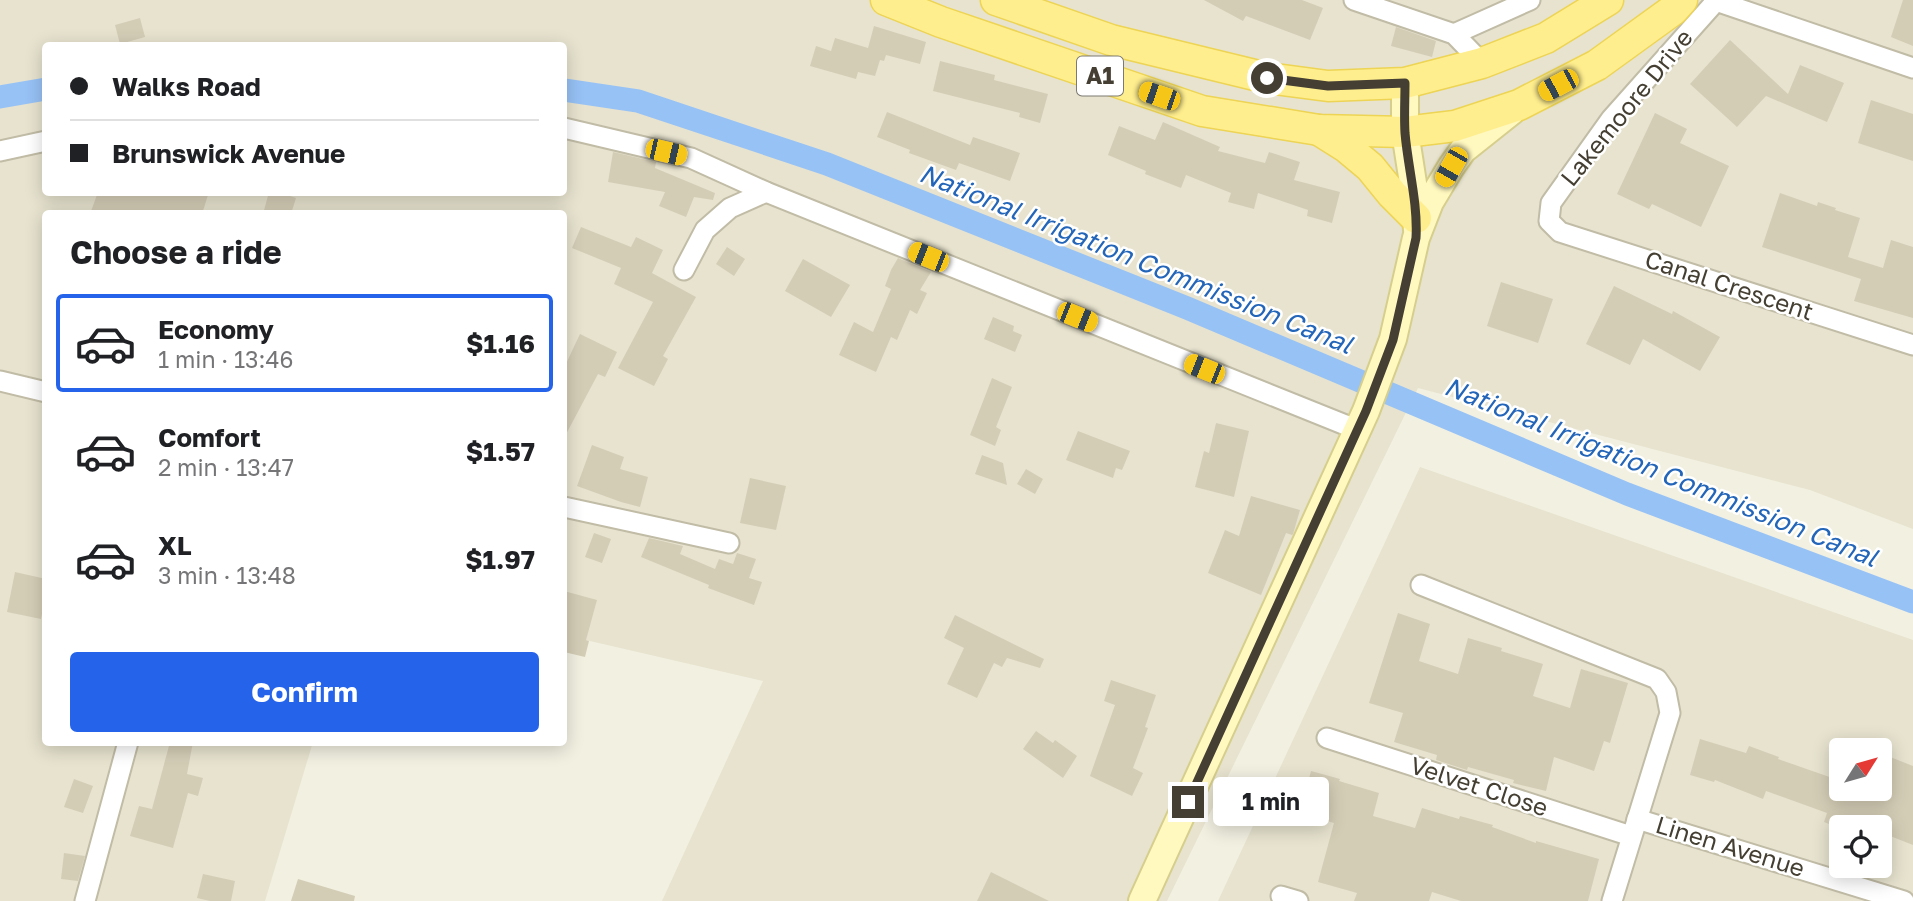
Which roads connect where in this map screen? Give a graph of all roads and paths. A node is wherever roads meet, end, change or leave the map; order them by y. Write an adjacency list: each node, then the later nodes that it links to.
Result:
1 (886, 0): 14 (main road, A1)
2 (996, 0): 11 (main road, A1)
3 (1354, 0): 8 (street)
4 (1530, 0): 8 (street)
5 (1608, 0): 9 (main road, A1)
6 (1682, 0): 12 (main road, A1)
7 (1717, 1): 10 (street); 19 (street, Lakemoore Drive)
8 (1454, 34): 9 (street)
9 (1482, 63): 11 (main road, A1)
10 (1913, 68)
11 (1405, 83): 15 (main road)
12 (1519, 105): 15 (main road, A1); 20 (main road)
13 (567, 129): 18 (street)
14 (1319, 130): 15 (main road, A1); 20 (main road)
15 (1405, 132): 20 (main road)
16 (42, 142): 17 (street)
17 (0, 151)
18 (766, 192): 21 (street); 25 (street)
19 (1549, 221): 22 (street, Canal Crescent)
20 (1416, 228): 25 (main road)
21 (684, 270)
22 (1913, 345)
23 (0, 380): 24 (street)
24 (42, 390)
25 (1362, 421): 33 (main road)
26 (567, 508): 27 (street)
27 (729, 542)
28 (1421, 585): 31 (street)
29 (1327, 738): 31 (street, Velvet Close)
30 (127, 746): 32 (street)
31 (1634, 827): 34 (street); 35 (street, Linen Avenue)
32 (85, 901)
33 (1142, 901)
34 (1612, 901)
35 (1904, 901)

